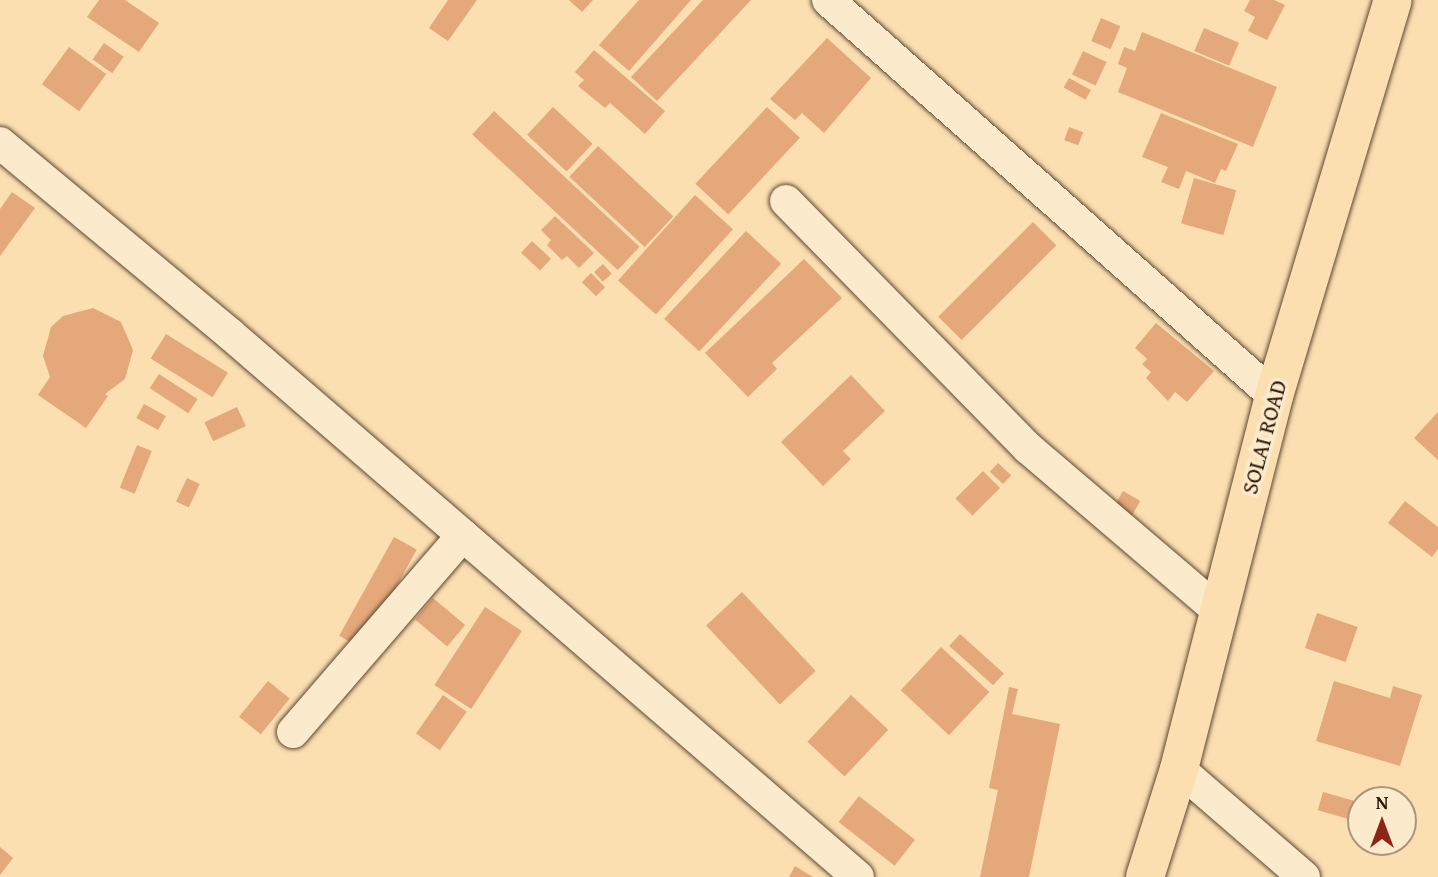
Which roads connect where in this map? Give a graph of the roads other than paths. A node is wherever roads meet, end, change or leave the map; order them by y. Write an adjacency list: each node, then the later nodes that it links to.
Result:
1 (828, 0): 5 (street)
2 (1393, 0): 5 (highway, SOLAI ROAD)
3 (0, 143): 6 (street)
4 (786, 201): 7 (street)
5 (1274, 396): 7 (highway, SOLAI ROAD)
6 (463, 535): 8 (street); 10 (street)
7 (1218, 610): 9 (highway, SOLAI ROAD)
8 (293, 732)
9 (1179, 769): 11 (highway, SOLAI ROAD); 12 (street)
10 (858, 877)
11 (1145, 877)
12 (1304, 877)

